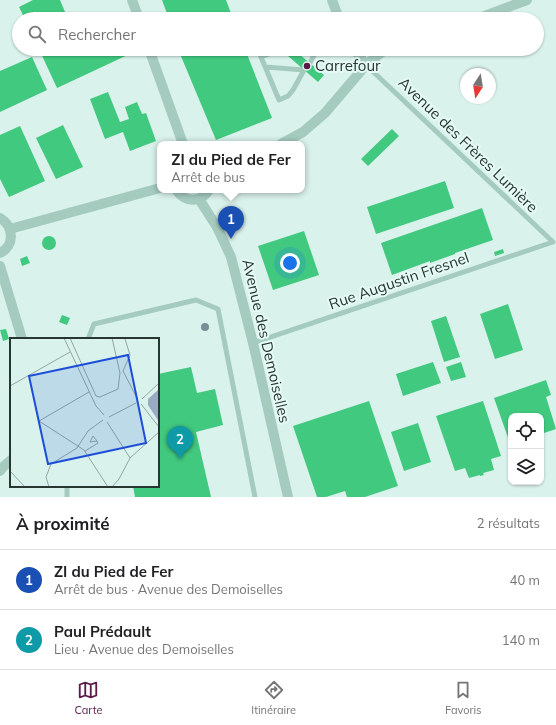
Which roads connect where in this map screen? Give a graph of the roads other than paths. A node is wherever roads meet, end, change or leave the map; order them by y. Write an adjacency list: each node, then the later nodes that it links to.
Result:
1 (132, 0): 4 (street)
2 (332, 0): 5 (street)
3 (527, 0): 6 (street)
4 (136, 12)
5 (336, 12)
6 (496, 12)
7 (152, 56): 15 (street)
8 (261, 56): 14 (lane)
9 (314, 56): 12 (lane)
10 (359, 56): 13 (street)
11 (377, 56): 13 (street)
12 (310, 63)
13 (366, 65): 16 (street); 23 (lane, Avenue des Frères Lumière)
14 (266, 67): 14 (lane)
15 (182, 141)
16 (286, 141)
17 (157, 189): 22 (street)
18 (178, 193): 20 (street)
19 (206, 193): 20 (street)
20 (199, 199): 28 (street, Avenue des Demoiselles)
21 (0, 218): 22 (street)
22 (10, 228): 24 (street)
23 (552, 242): 28 (lane, Rue Augustin Fresnel)
24 (0, 253)
25 (0, 266): 26 (street)
26 (22, 338)
27 (88, 338): 31 (lane)
28 (252, 343): 32 (street, Avenue des Demoiselles)
29 (10, 461): 30 (street)
30 (0, 472)
31 (255, 497)
32 (288, 497)

